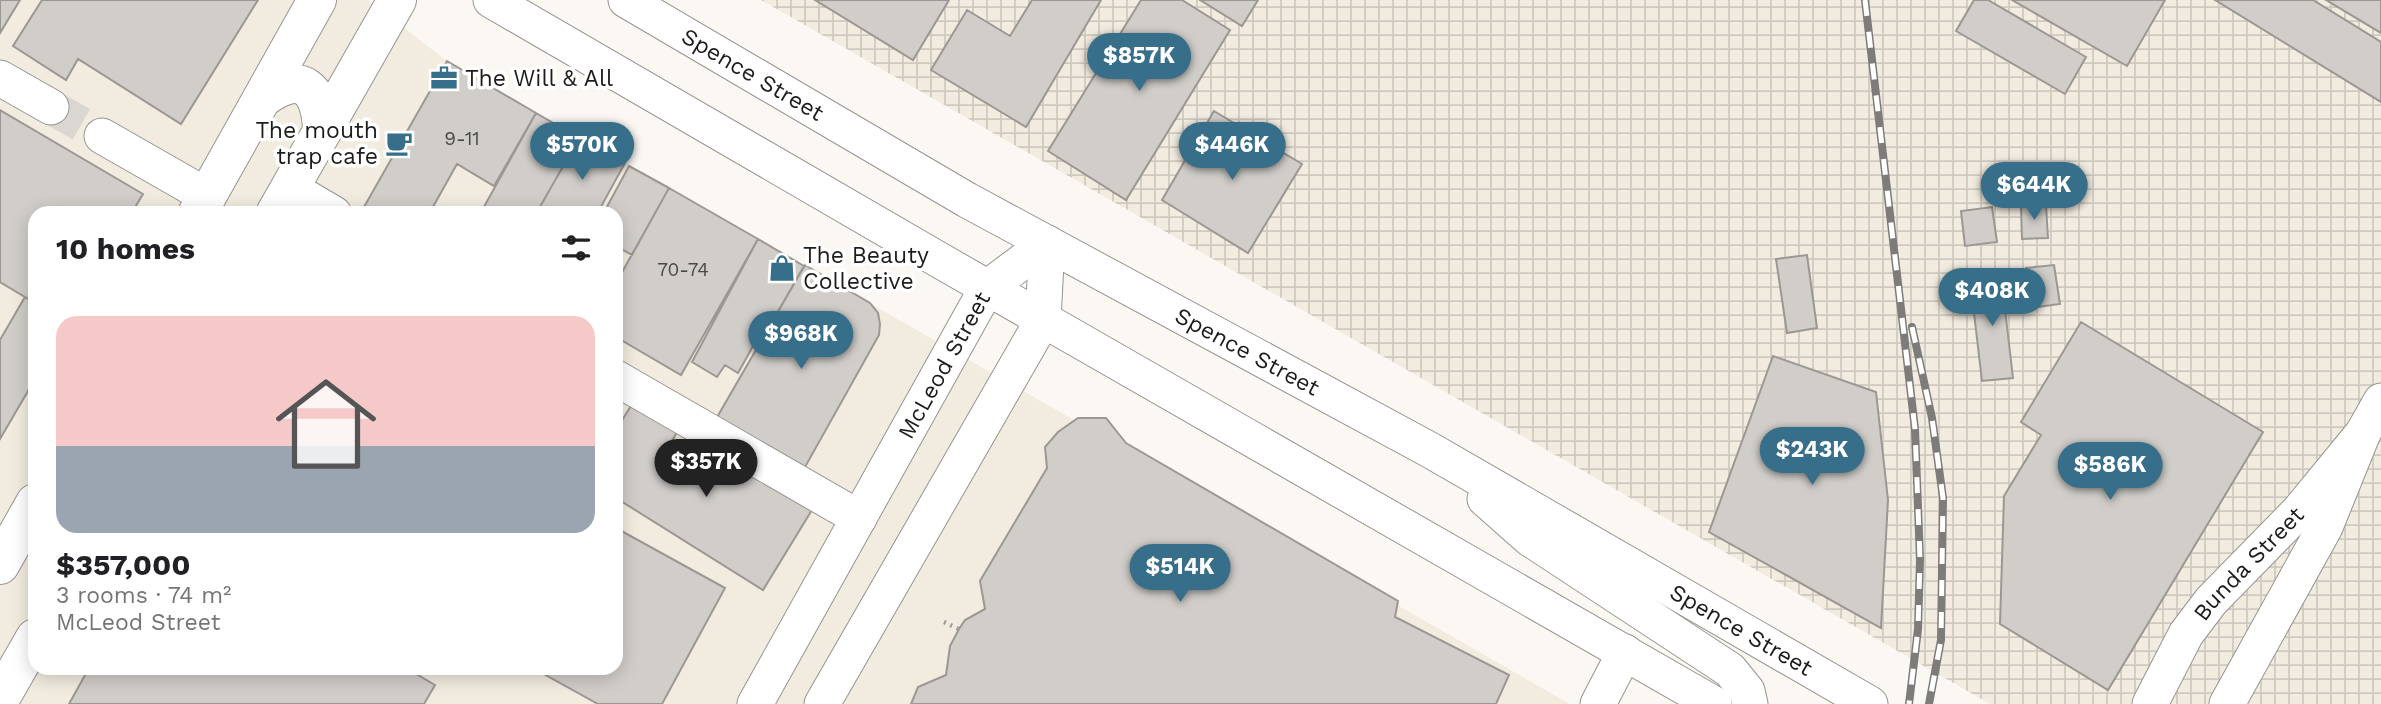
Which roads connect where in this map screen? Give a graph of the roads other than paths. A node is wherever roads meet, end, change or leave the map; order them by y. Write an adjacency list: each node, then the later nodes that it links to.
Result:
1 (317, 0): 6 (highway)
2 (397, 0): 8 (highway)
3 (491, 0): 14 (street)
4 (626, 0): 13 (street, Spence Street)
5 (0, 78): 7 (street)
6 (263, 98): 8 (highway); 11 (highway)
7 (51, 107)
8 (322, 131): 10 (highway)
9 (102, 136): 11 (street)
10 (282, 201): 12 (street)
11 (202, 205)
12 (302, 206)
13 (1047, 243): 14 (street, McLeod Street); 15 (street); 19 (street, Spence Street)
14 (987, 288): 15 (street); 21 (street, McLeod Street)
15 (1043, 320): 24 (street); 27 (street)
16 (623, 382): 21 (street)
17 (2381, 401): 18 (street, Bunda Street)
18 (2363, 433): 32 (street, Bunda Street); 33 (street, Bunda Street)
19 (1430, 450): 30 (street); 31 (street, Spence Street)
20 (28, 515): 22 (highway)
21 (859, 518): 26 (street, McLeod Street)
22 (0, 565)
23 (28, 650): 25 (highway)
24 (1625, 652): 28 (street); 29 (street)
25 (0, 699)
26 (755, 704)
27 (822, 704)
28 (1598, 704)
29 (1714, 704)
30 (1751, 704)
31 (1870, 704)
32 (2150, 704)
33 (2227, 704)

